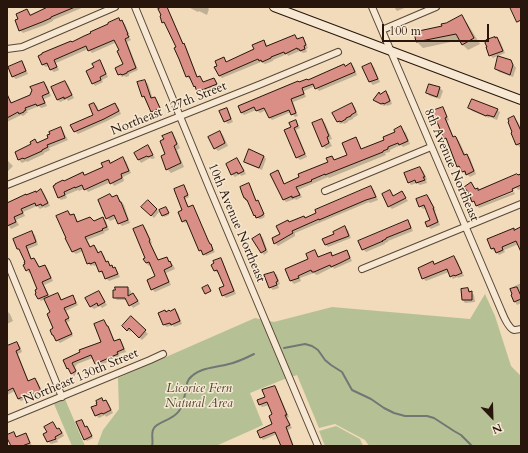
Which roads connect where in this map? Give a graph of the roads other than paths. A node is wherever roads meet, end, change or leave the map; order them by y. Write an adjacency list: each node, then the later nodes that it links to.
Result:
1 (115, 7): 7 (street)
2 (135, 7): 11 (street, 10th Avenue Northeast)
3 (274, 7): 8 (main road)
4 (372, 7): 6 (street, 8th Avenue Northeast)
5 (436, 7): 6 (street)
6 (382, 30): 8 (street, 8th Avenue Northeast)
7 (7, 49)
8 (390, 50): 10 (main road); 12 (street, 8th Avenue Northeast)
9 (338, 52): 11 (street, Northeast 127th Street)
10 (521, 100)
11 (180, 116): 13 (street, Northeast 127th Street); 23 (street, 10th Avenue Northeast)
12 (431, 147): 14 (street); 16 (street, 8th Avenue Northeast)
13 (7, 185)
14 (325, 191)
15 (521, 204): 16 (street)
16 (466, 227): 18 (street); 19 (street, 8th Avenue Northeast)
17 (7, 262): 21 (street)
18 (362, 269)
19 (521, 329)
20 (163, 354): 21 (street, Northeast 130th Street)
21 (62, 397): 22 (street, Northeast 130th Street)
22 (7, 419)
23 (318, 446)

